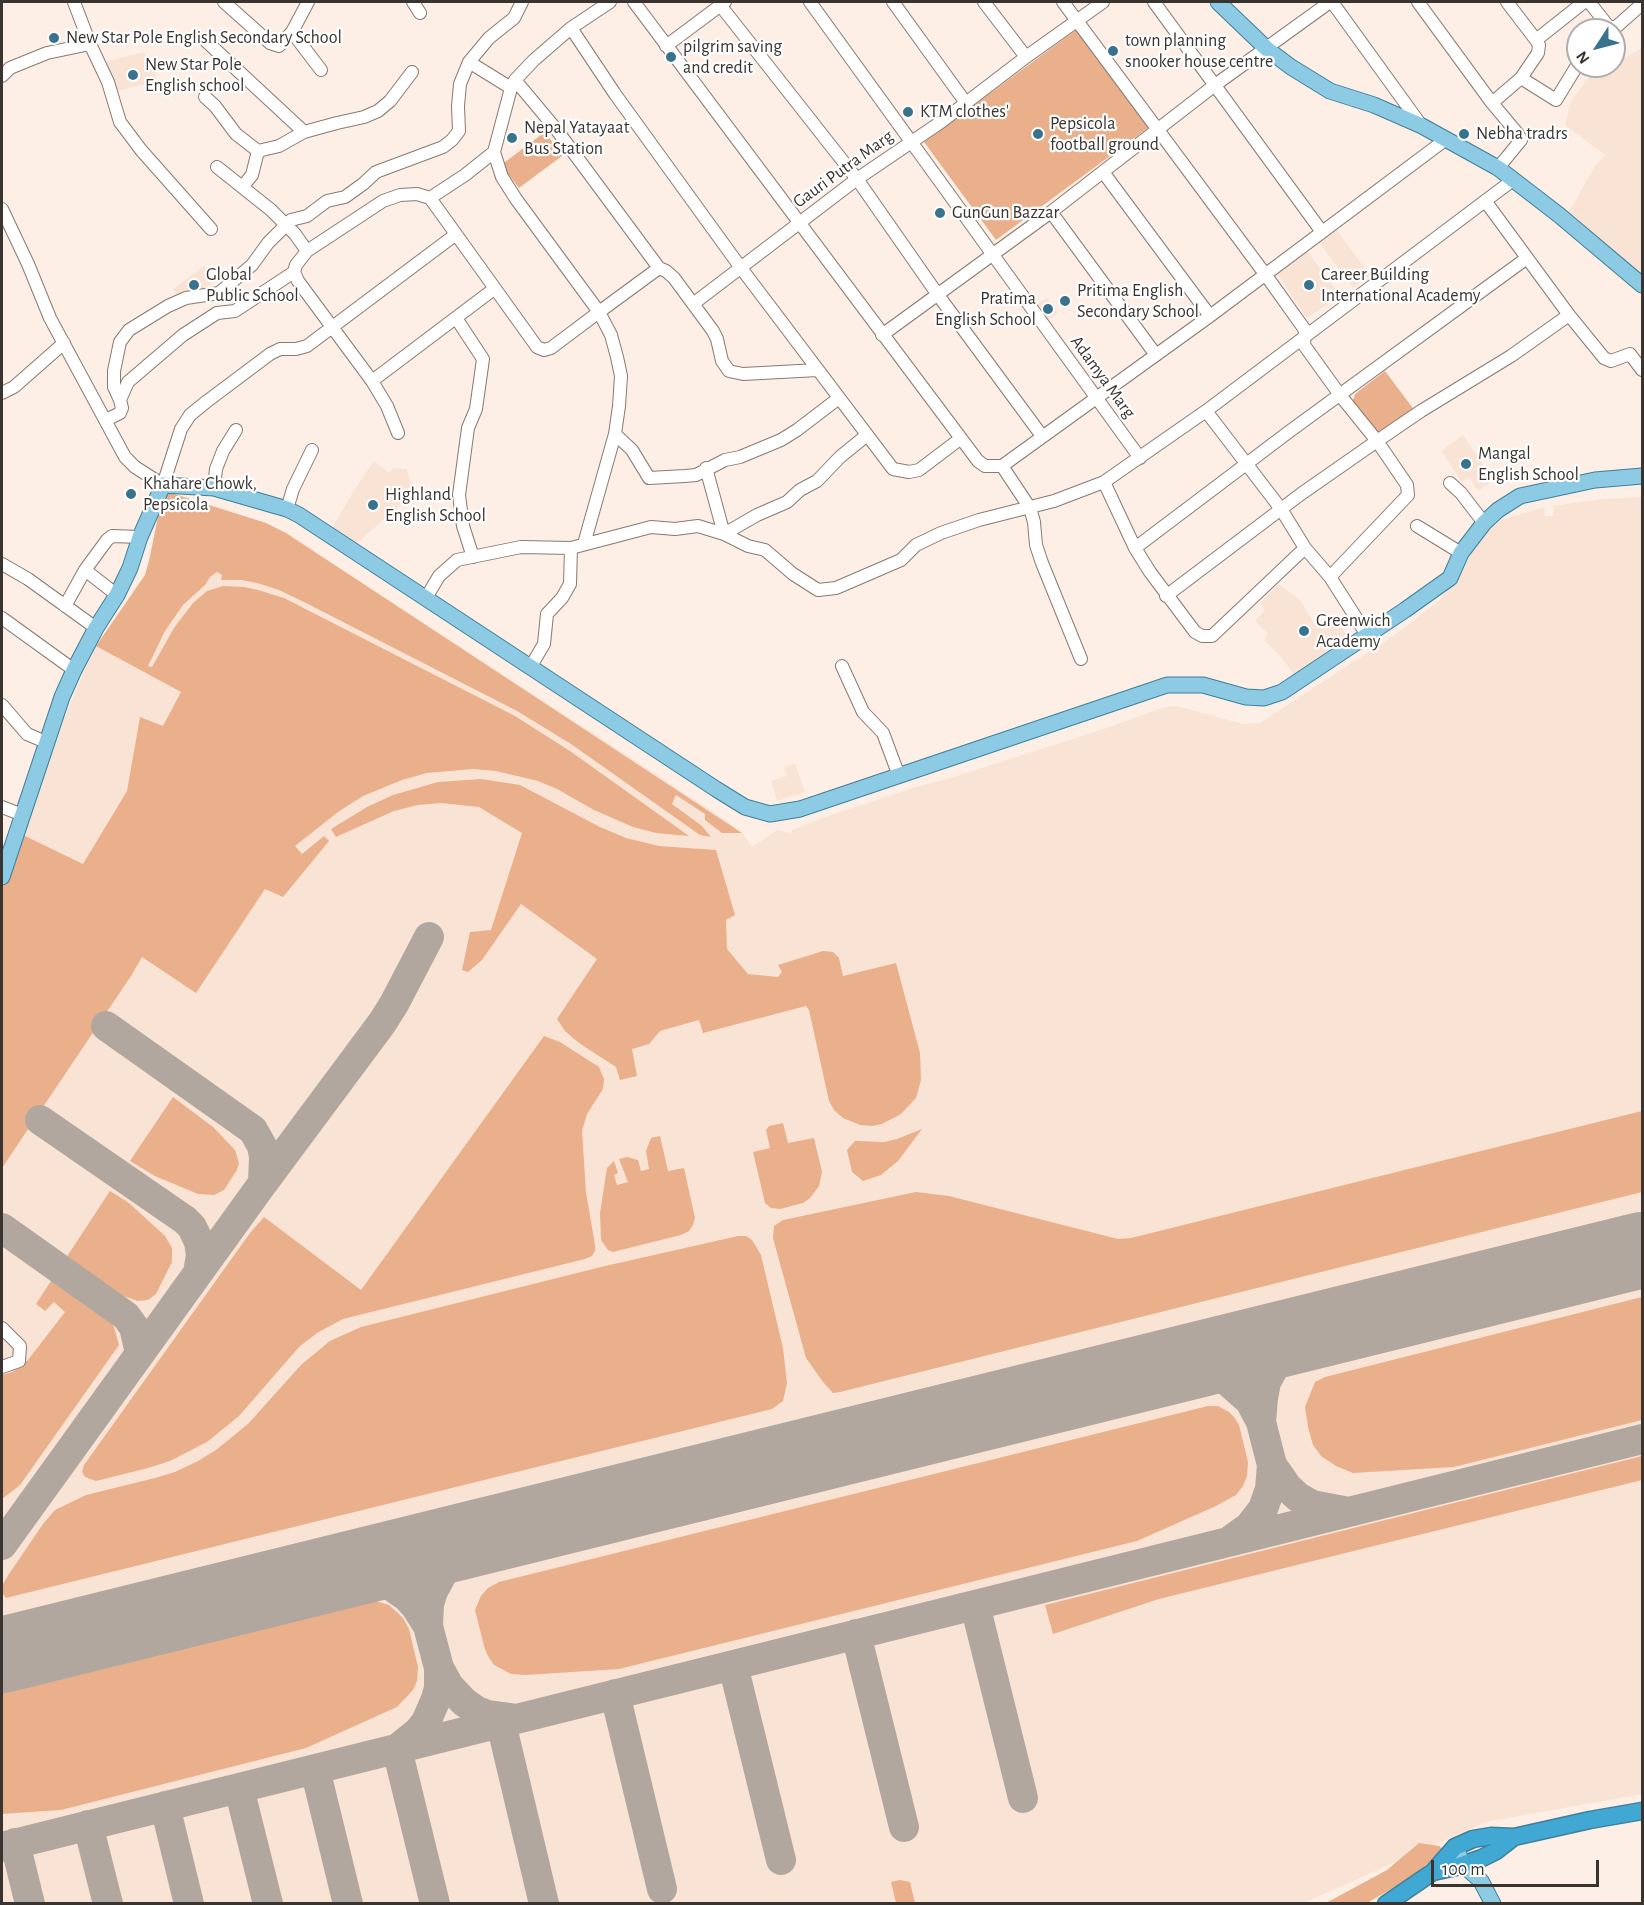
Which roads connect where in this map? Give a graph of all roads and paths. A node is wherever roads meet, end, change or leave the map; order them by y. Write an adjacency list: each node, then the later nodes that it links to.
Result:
1 (74, 2): 29 (street)
2 (224, 2): 26 (street)
3 (308, 2): 26 (street)
4 (412, 2): 21 (street)
5 (522, 2): 33 (street)
6 (610, 2): 25 (street)
7 (634, 2): 30 (street)
8 (810, 2): 48 (street, Adamya Marg)
9 (893, 2): 42 (street)
10 (984, 2): 32 (street)
11 (1063, 2): 24 (street)
12 (1103, 2): 24 (street, Gauri Putra Marg)
13 (1154, 2): 40 (street)
14 (1218, 2): 31 (main road)
15 (1331, 2): 31 (street); 44 (street)
16 (1418, 2): 43 (street)
17 (1507, 2): 27 (street)
18 (1586, 2): 22 (street); 27 (street)
19 (722, 3): 30 (street); 54 (street)
20 (1642, 4): 23 (street)
21 (420, 13)
22 (1598, 18)
23 (1626, 18)
24 (1078, 21): 32 (street, Gauri Putra Marg); 45 (street)
25 (571, 28): 39 (street); 70 (street)
26 (292, 32): 34 (street)
27 (1536, 39): 37 (street)
28 (206, 41): 46 (street)
29 (90, 44): 36 (street); 63 (street)
30 (666, 46): 61 (street)
31 (1267, 48): 40 (street); 44 (main road)
32 (1026, 57): 42 (street, Gauri Putra Marg)
33 (469, 62): 39 (street); 62 (street)
34 (321, 70)
35 (412, 72): 46 (street)
36 (2, 75)
37 (1521, 78): 38 (street); 43 (street)
38 (1569, 78)
39 (513, 84): 50 (street); 69 (street)
40 (1215, 86): 45 (street); 64 (street)
41 (205, 97): 49 (street)
42 (966, 103): 48 (street, Gauri Putra Marg)
43 (1492, 103): 52 (street)
44 (1422, 126): 47 (main road)
45 (1159, 130): 53 (street); 72 (street)
46 (304, 132): 49 (street)
47 (1445, 140): 52 (main road); 64 (street)
48 (911, 143): 54 (street, Gauri Putra Marg); 67 (street, Adamya Marg)
49 (258, 151): 56 (street)
50 (494, 153): 57 (street); 77 (street)
51 (217, 167): 56 (street)
52 (1498, 168): 55 (main road)
53 (1103, 172): 60 (street); 79 (street)
54 (857, 179): 61 (street, Gauri Putra Marg); 75 (street)
55 (1513, 180): 58 (street); 73 (main road)
56 (243, 186): 62 (street)
57 (430, 198): 65 (street); 66 (street)
58 (1486, 202): 68 (street); 83 (street)
59 (2, 208): 84 (street)
60 (1051, 212): 67 (street); 85 (street)
61 (799, 223): 70 (street, Gauri Putra Marg); 82 (street)
62 (285, 224): 66 (street); 93 (street)
63 (211, 229)
64 (1322, 232): 72 (street)
65 (455, 235): 74 (street); 81 (street)
66 (307, 252): 71 (street)
67 (992, 255): 75 (street); 92 (street, Adamya Marg)
68 (1527, 258): 78 (street); 90 (street)
69 (659, 268): 76 (street); 77 (street)
70 (741, 268): 76 (street, Gauri Putra Marg); 86 (street)
71 (294, 272): 81 (street); 93 (street)
72 (1265, 274): 79 (street); 83 (street)
73 (1642, 285)
74 (494, 289): 77 (street); 80 (street)
75 (938, 295): 82 (street); 100 (street)
76 (693, 304): 86 (street)
77 (599, 312): 98 (street)
78 (1569, 315): 87 (street); 102 (street)
79 (1210, 316): 85 (street)
80 (456, 318): 88 (street); 125 (street)
81 (332, 326): 88 (street); 111 (street)
82 (882, 335): 101 (street)
83 (1306, 338): 90 (street); 94 (street)
84 (64, 343): 89 (street); 95 (street)
85 (1156, 355): 92 (street)
86 (818, 370): 91 (street)
87 (1642, 370)
88 (372, 381): 97 (street)
89 (2, 393)
90 (1340, 395): 102 (street); 105 (street)
91 (839, 398): 99 (street); 107 (street)
92 (1096, 398): 100 (street); 104 (street, Adamya Marg)
93 (120, 400): 95 (street)
94 (1206, 411): 104 (street); 105 (street)
95 (106, 420): 111 (street)
96 (236, 430): 112 (street)
97 (398, 433)
98 (615, 434): 107 (street); 120 (street)
99 (867, 435): 101 (street); 118 (street)
100 (1042, 436): 106 (street)
101 (960, 439): 106 (street)
102 (1377, 441): 115 (street); 128 (street)
103 (312, 450): 114 (street)
104 (1140, 458): 109 (street)
105 (1247, 465): 115 (street); 122 (street)
106 (1002, 466): 113 (street)
107 (706, 468): 118 (street)
108 (1642, 476): 116 (main road)
109 (1104, 482): 113 (street); 122 (street)
110 (1450, 483): 116 (street)
111 (163, 484): 112 (main road); 119 (main road)
112 (214, 488): 114 (main road)
113 (1030, 508): 118 (street); 136 (street)
114 (287, 509): 131 (main road)
115 (1281, 509): 123 (street); 130 (street)
116 (1484, 523): 124 (main road)
117 (1417, 526): 124 (street)
118 (724, 534): 120 (street)
119 (140, 537): 127 (street); 129 (main road)
120 (584, 544): 121 (street)
121 (571, 548): 125 (street); 137 (street)
122 (1135, 548): 130 (street)
123 (1305, 548): 128 (street); 130 (street)
124 (1461, 554): 135 (main road)
125 (473, 556): 131 (street)
126 (2, 564): 132 (street)
127 (84, 570): 129 (street); 132 (street)
128 (1330, 577): 135 (street)
129 (117, 595): 134 (main road)
130 (1166, 596)
131 (426, 598): 137 (main road)
132 (65, 606): 134 (street)
133 (2, 618): 139 (street)
134 (96, 628): 139 (main road)
135 (1367, 635): 142 (main road)
136 (1081, 659)
137 (531, 666): 142 (main road)
138 (842, 666): 142 (street)
139 (74, 670): 141 (main road)
140 (2, 705): 141 (street)
141 (48, 743): 144 (main road)
142 (899, 776)
143 (2, 807): 144 (street)
144 (23, 814): 145 (main road)
145 (2, 877)
146 (2, 1328): 147 (street)
147 (2, 1367)
148 (1642, 1811): 149 (highway)
149 (1514, 1837): 150 (highway); 152 (highway)
150 (1473, 1839): 151 (highway); 152 (main road)
151 (1455, 1847): 153 (main road); 154 (highway)
152 (1482, 1858): 153 (highway); 155 (main road)
153 (1463, 1865): 154 (highway); 155 (main road)
154 (1433, 1872): 156 (highway)
155 (1481, 1881): 157 (main road)
156 (1386, 1904)
157 (1492, 1904)

